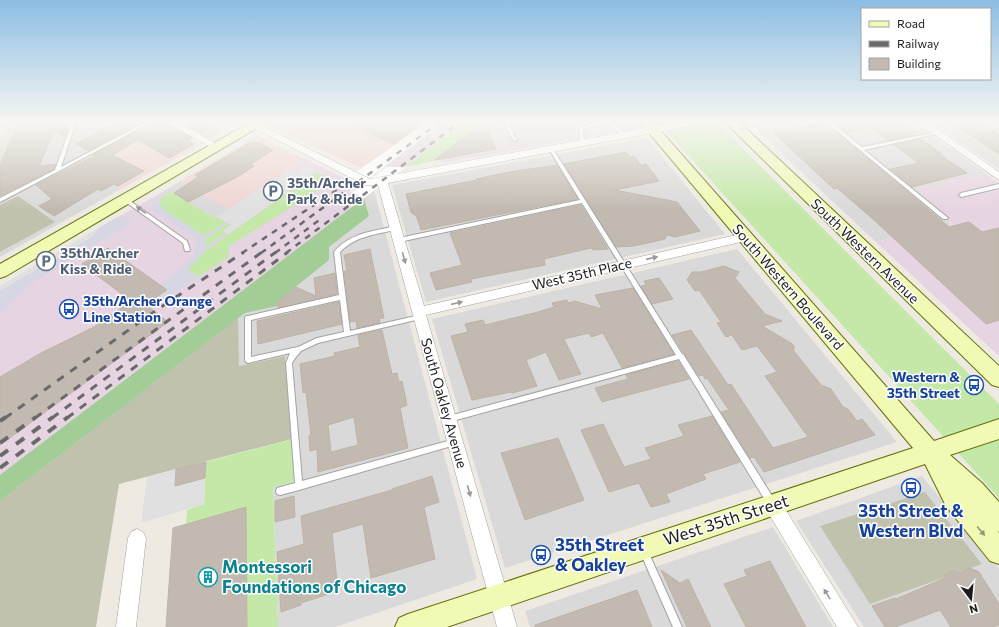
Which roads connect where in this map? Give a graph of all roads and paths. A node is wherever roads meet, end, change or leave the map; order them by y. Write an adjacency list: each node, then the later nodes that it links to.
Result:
1 (64, 151): 11 (lane)
2 (93, 151): 11 (lane)
3 (211, 151): 17 (main road)
4 (314, 151): 13 (street)
5 (540, 151): 13 (street)
6 (553, 151): 18 (lane)
7 (671, 151): 21 (main road, South Western Boulevard)
8 (762, 151): 30 (main road, South Western Avenue)
9 (864, 151): 19 (lane)
10 (962, 151): 12 (street)
11 (57, 170): 16 (lane)
12 (999, 177)
13 (376, 181): 20 (street, South Oakley Avenue)
14 (999, 186): 15 (lane)
15 (961, 195)
16 (0, 200)
17 (126, 200): 22 (lane, one-way to 17); 24 (main road)
18 (584, 202): 20 (lane); 23 (lane)
19 (945, 218)
20 (398, 234): 25 (lane); 26 (street, South Oakley Avenue, one-way to 26)
21 (745, 237): 23 (street, West 35th Place, one-way to 21); 34 (main road, South Western Boulevard)
22 (187, 250)
23 (624, 265): 26 (street, West 35th Place, one-way to 23); 29 (lane)
24 (0, 272)
25 (342, 297): 27 (lane); 28 (lane)
26 (420, 314): 27 (lane); 31 (street, South Oakley Avenue)
27 (347, 334): 28 (lane)
28 (299, 349): 35 (lane)
29 (681, 356): 31 (lane); 37 (lane)
30 (999, 379)
31 (449, 419): 33 (street, South Oakley Avenue)
32 (999, 429): 34 (main road, West 35th Street)
33 (455, 442): 35 (lane); 42 (street, South Oakley Avenue, one-way to 42)
34 (930, 452): 37 (main road, West 35th Street); 38 (main road, South Western Boulevard); 41 (main road, South Western Boulevard, one-way to 41)
35 (299, 486): 36 (lane)
36 (280, 491)
37 (773, 505): 40 (main road, West 35th Street); 47 (street, one-way to 37)
38 (999, 520)
39 (137, 538): 43 (street)
40 (642, 548): 42 (main road, West 35th Street); 46 (lane)
41 (999, 552)
42 (498, 597): 44 (main road, West 35th Street); 45 (street, South Oakley Avenue)
43 (126, 627)
44 (408, 627)
45 (506, 627)
46 (678, 627)
47 (848, 627)

